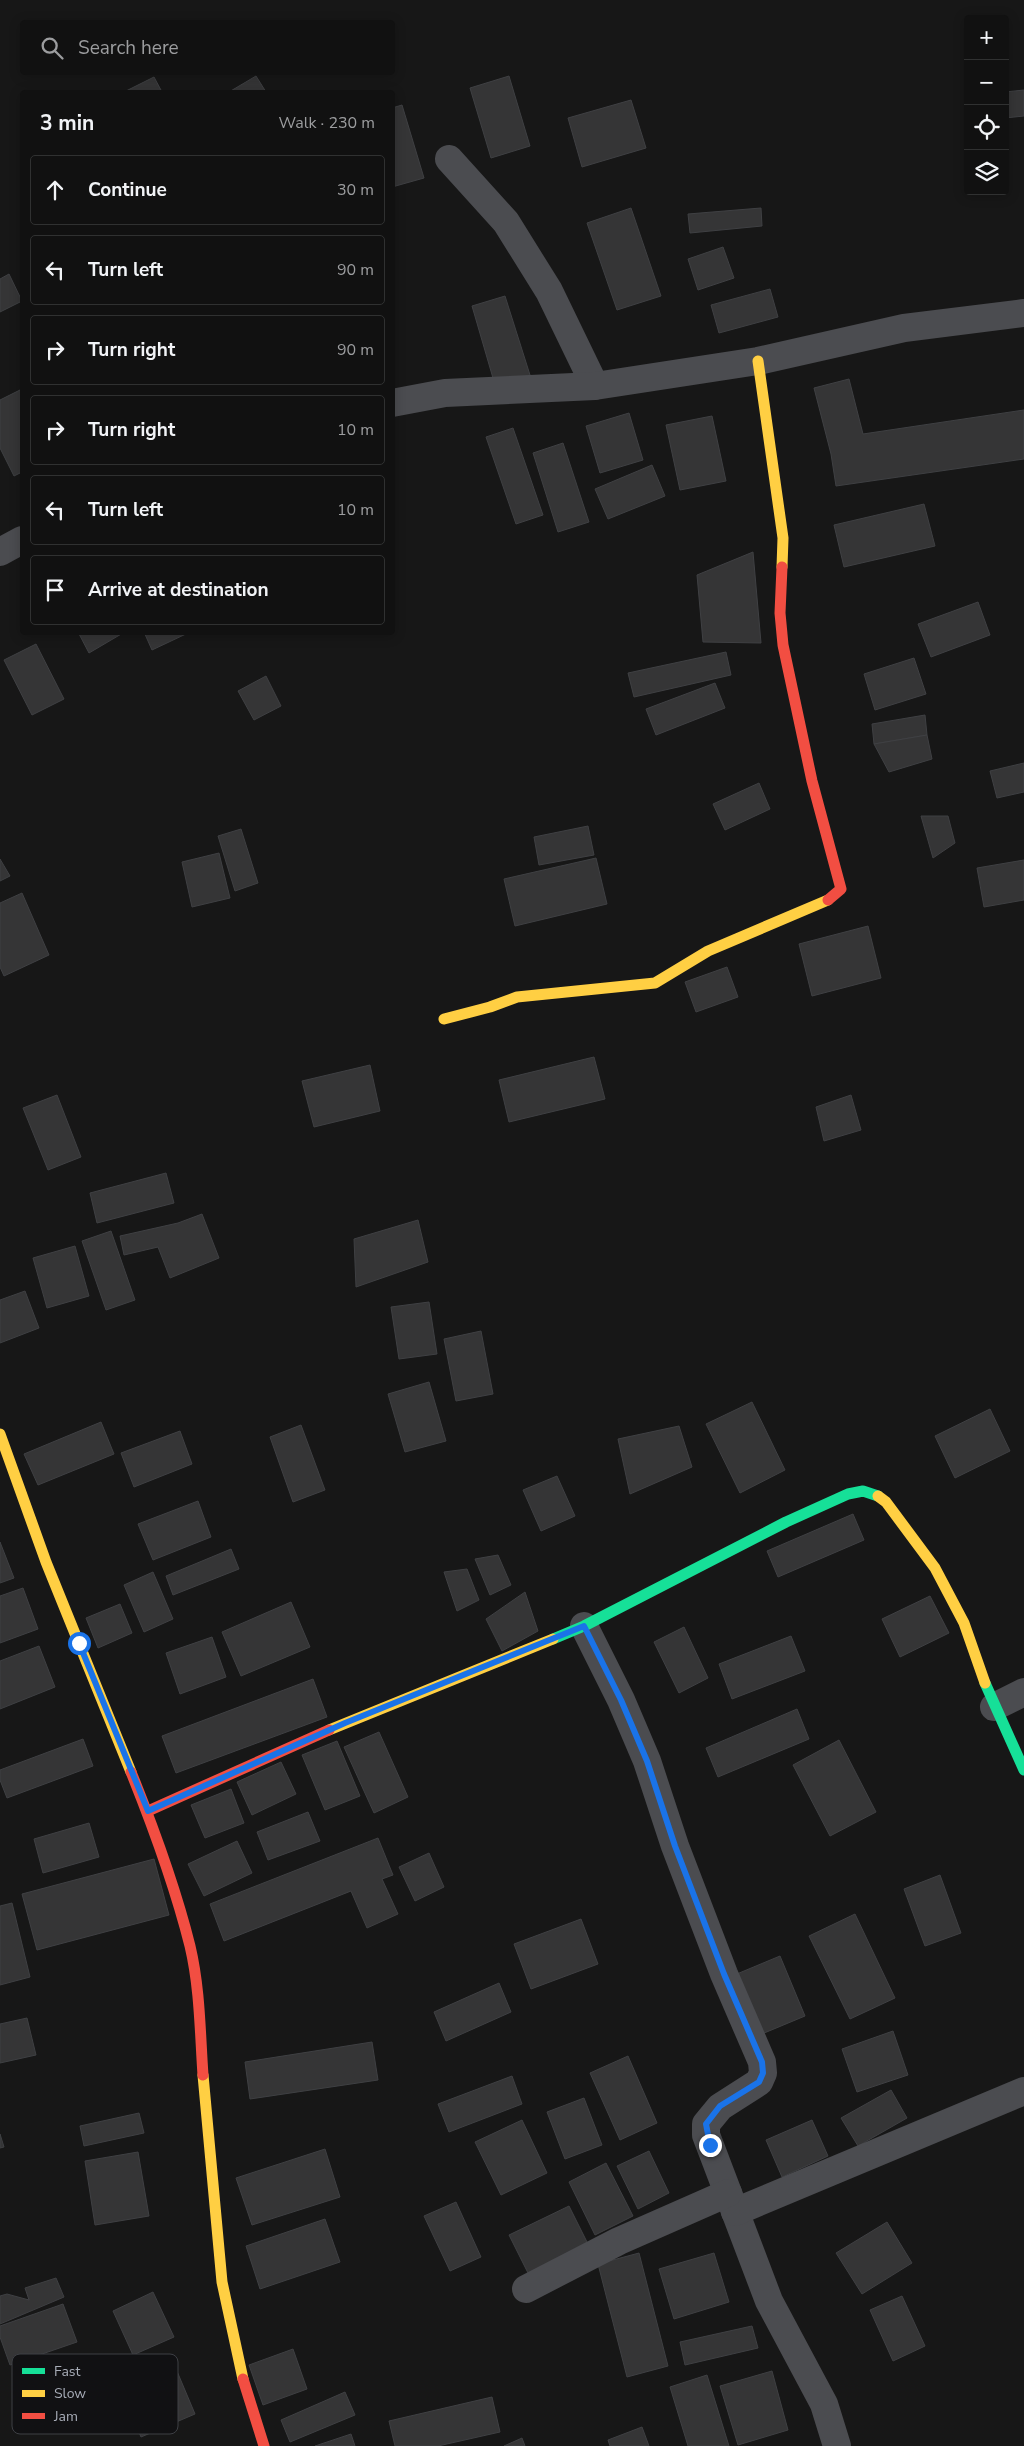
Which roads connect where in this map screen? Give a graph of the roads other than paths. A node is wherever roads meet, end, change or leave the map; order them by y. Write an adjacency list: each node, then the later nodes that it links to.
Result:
1 (449, 159): 4 (street)
2 (1024, 313): 3 (street)
3 (758, 361): 4 (street); 8 (street)
4 (595, 386): 5 (street)
5 (395, 402)
6 (20, 541): 7 (street)
7 (0, 552)
8 (444, 1019)
9 (0, 1434): 14 (street)
10 (584, 1626): 12 (street); 14 (street); 16 (street)
11 (1024, 1692): 12 (street)
12 (994, 1707): 13 (street)
13 (1024, 1770)
14 (148, 1811): 18 (street)
15 (1024, 2092): 16 (street)
16 (732, 2202): 17 (street); 19 (street)
17 (526, 2289)
18 (264, 2446)
19 (837, 2446)

